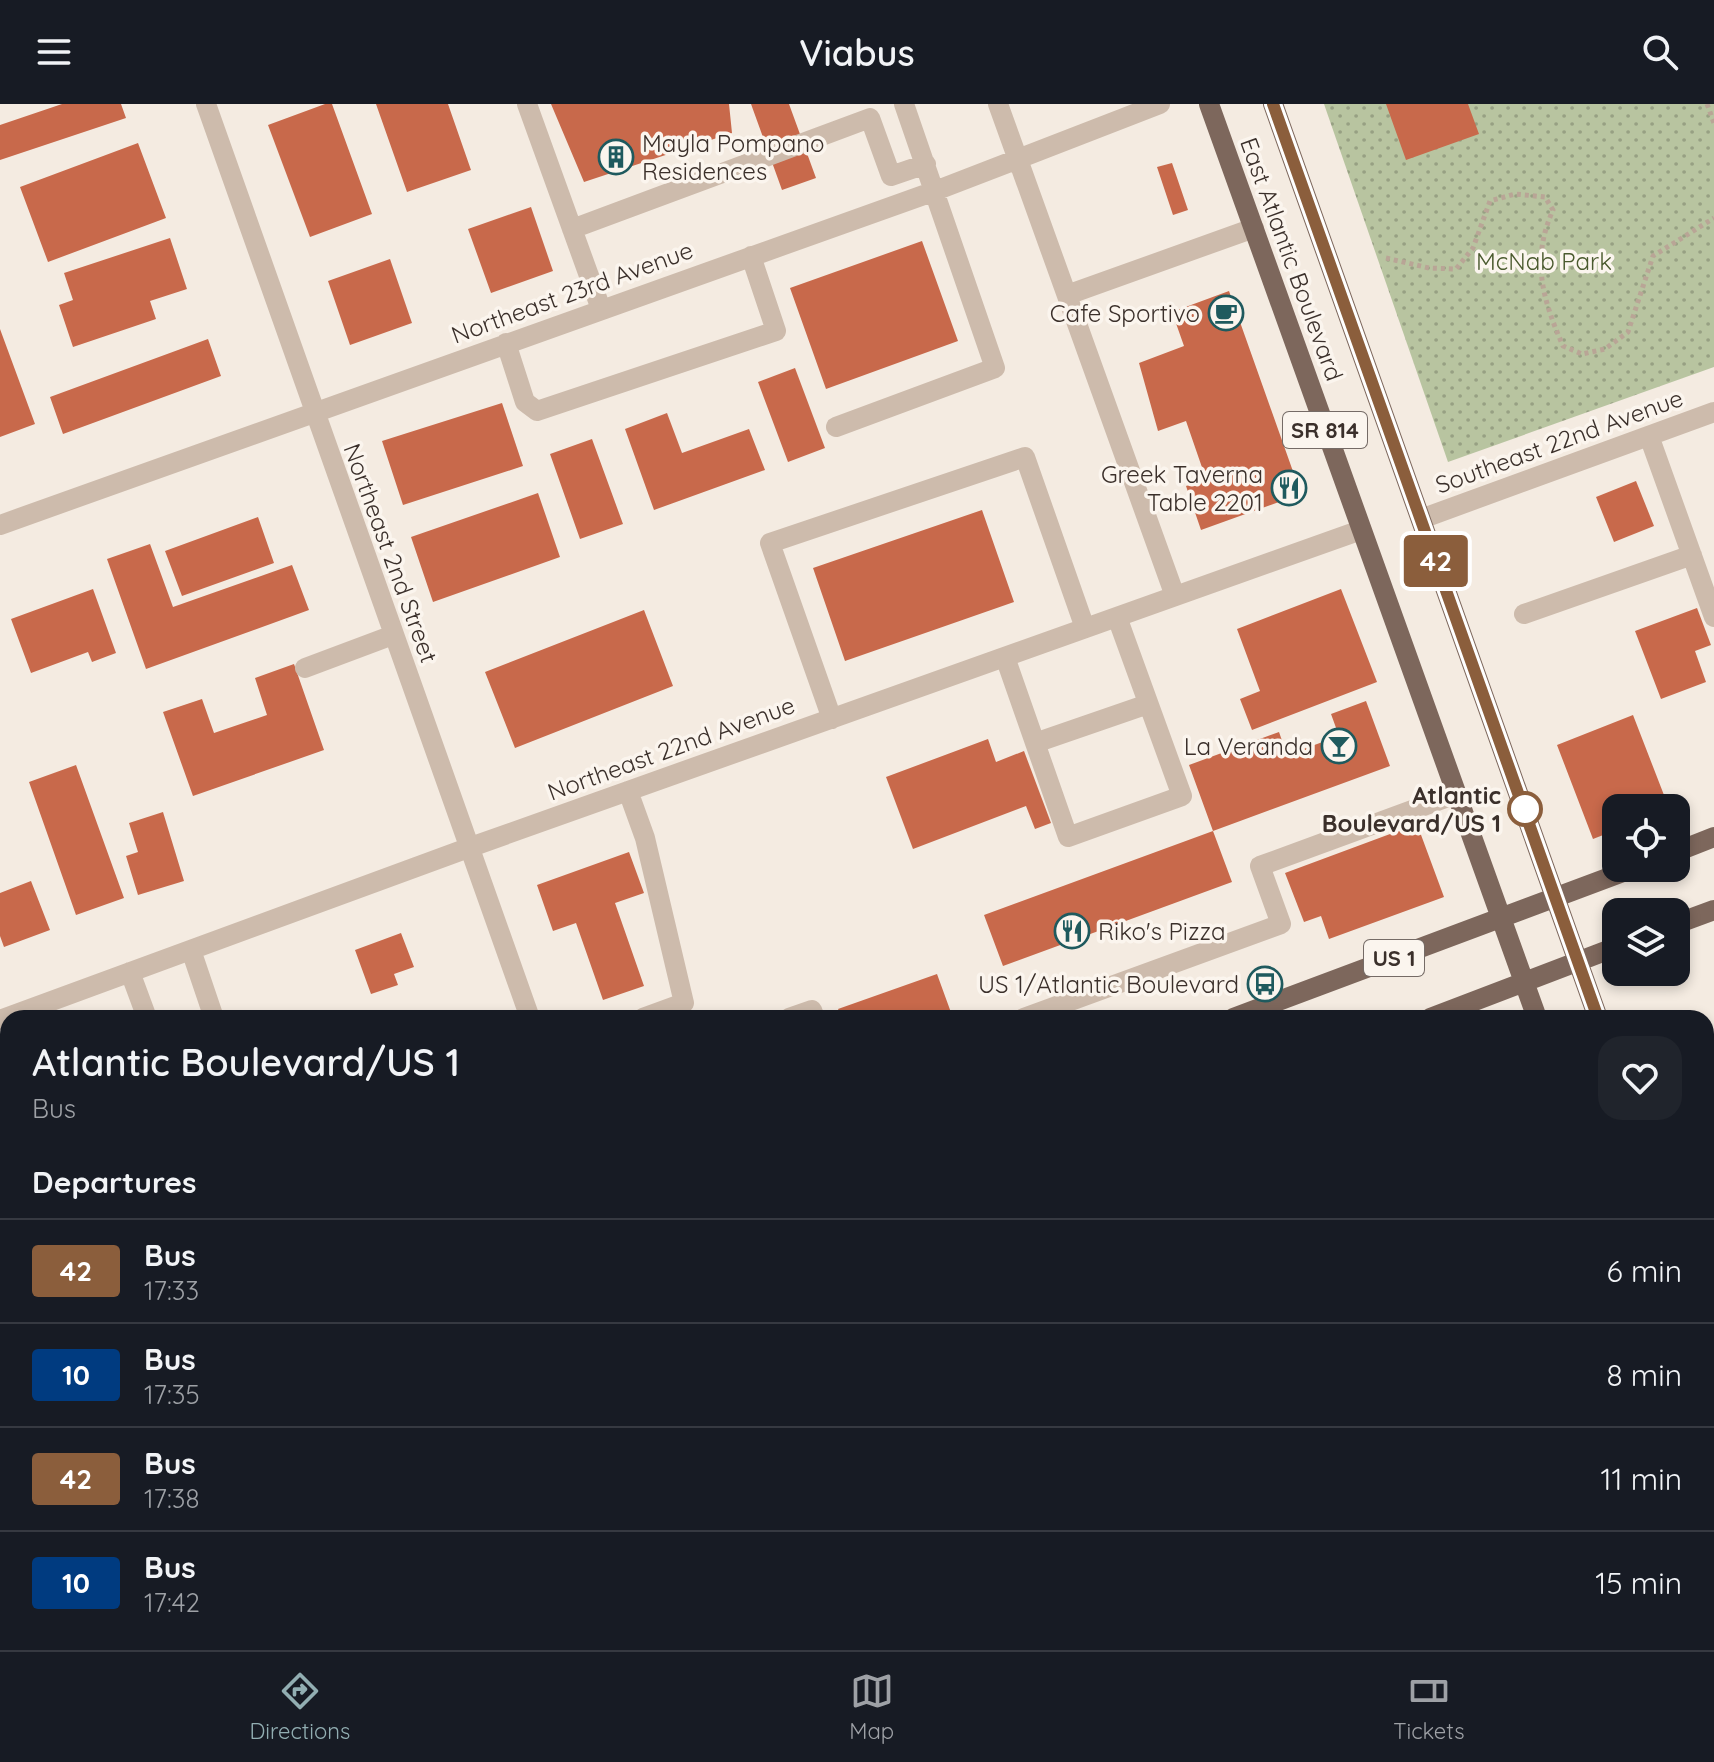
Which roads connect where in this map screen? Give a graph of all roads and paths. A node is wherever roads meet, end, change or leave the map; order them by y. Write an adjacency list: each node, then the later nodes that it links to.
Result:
1 (206, 104): 21 (street, Northeast 2nd Street)
2 (527, 104): 15 (street)
3 (904, 104): 11 (street)
4 (998, 104): 10 (street)
5 (1160, 104): 10 (street, Northeast 23rd Avenue)
6 (1209, 104): 14 (main road, East Atlantic Boulevard / SR 814)
7 (1273, 104): 25 (main road, East Atlantic Boulevard / SR 814)
8 (1707, 104): 9 (path)
9 (1714, 123)
10 (1017, 158): 12 (street, Northeast 23rd Avenue); 18 (street)
11 (926, 164): 12 (street); 15 (street)
12 (935, 191): 16 (street, Northeast 23rd Avenue); 23 (street)
13 (1714, 218): 17 (path)
14 (1254, 228): 18 (street); 27 (main road, East Atlantic Boulevard / SR 814)
15 (572, 229): 19 (street)
16 (751, 256): 19 (street, Northeast 23rd Avenue); 20 (street)
17 (1386, 258)
18 (1067, 295): 29 (street)
19 (601, 309): 20 (street, Northeast 23rd Avenue)
20 (506, 343): 21 (street, Northeast 23rd Avenue)
21 (313, 411): 26 (street, Northeast 23rd Avenue); 34 (street, Northeast 2nd Street)
22 (1714, 412): 24 (street, Southeast 22nd Avenue)
23 (836, 427)
24 (1649, 436): 25 (street, Southeast 22nd Avenue); 28 (street)
25 (1421, 519): 46 (main road, East Atlantic Boulevard / SR 814)
26 (0, 525)
27 (1361, 530): 29 (street, Northeast 22nd Avenue); 41 (main road, East Atlantic Boulevard / SR 814)
28 (1692, 555): 30 (street); 32 (street)
29 (1175, 596): 31 (street, Northeast 22nd Avenue)
30 (1524, 614)
31 (1117, 617): 33 (street, Northeast 22nd Avenue); 37 (street)
32 (1714, 617)
33 (1085, 628): 35 (street, Northeast 22nd Avenue); 38 (street)
34 (393, 635): 36 (street); 44 (street, Northeast 2nd Street)
35 (1005, 657): 38 (street, Northeast 22nd Avenue); 39 (street)
36 (305, 668)
37 (1148, 704): 39 (street); 39 (street)
38 (832, 719): 40 (street, Northeast 22nd Avenue)
39 (1035, 743)
40 (628, 791): 44 (street, Northeast 22nd Avenue); 59 (street)
41 (1456, 794): 48 (main road, East Atlantic Boulevard / SR 814); 60 (street)
42 (1714, 837): 43 (main road)
43 (1690, 846)
44 (468, 848): 50 (street, Northeast 22nd Avenue); 58 (street, Northeast 2nd Street)
45 (1602, 880): 46 (main road, US 1)
46 (1556, 898): 48 (main road, US 1); 52 (main road, East Atlantic Boulevard / SR 814)
47 (1714, 910): 49 (main road)
48 (1502, 918): 54 (main road, East Atlantic Boulevard / SR 814); 61 (main road, US 1)
49 (1690, 919)
50 (191, 950): 53 (street, Northeast 22nd Avenue); 57 (street)
51 (1602, 952): 52 (main road)
52 (1578, 961): 54 (main road); 64 (main road, East Atlantic Boulevard / SR 814)
53 (130, 972): 55 (street, Northeast 22nd Avenue); 56 (street)
54 (1525, 982): 62 (main road); 63 (main road, East Atlantic Boulevard / SR 814)
55 (27, 1010)
56 (144, 1010)
57 (211, 1010)
58 (527, 1010)
59 (665, 1010)
60 (1046, 1010)
61 (1255, 1010)
62 (1451, 1010)
63 (1534, 1010)
64 (1595, 1010)

